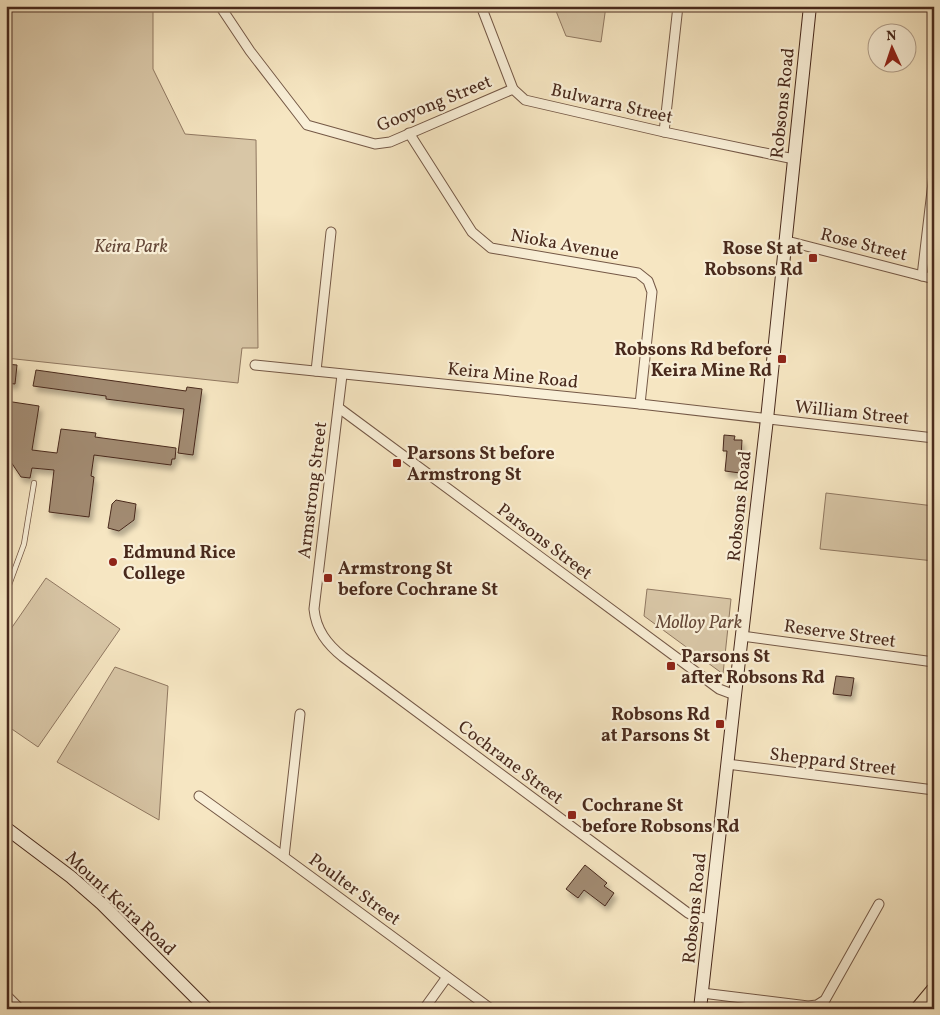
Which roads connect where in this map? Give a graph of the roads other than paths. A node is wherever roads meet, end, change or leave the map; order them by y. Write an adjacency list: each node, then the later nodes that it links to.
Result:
1 (220, 6): 7 (street, Gooyong Street)
2 (481, 6): 5 (street)
3 (678, 6): 6 (street)
4 (810, 6): 8 (main road, Robsons Road)
5 (513, 88): 6 (street, Bulwarra Street); 7 (street, Gooyong Street)
6 (664, 132): 8 (street, Bulwarra Street)
7 (409, 133): 17 (street, Nioka Avenue)
8 (794, 159): 11 (main road, Robsons Road)
9 (934, 174): 12 (street)
10 (331, 232): 15 (street)
11 (787, 241): 12 (street, Rose Street); 19 (main road, Robsons Road)
12 (922, 276): 13 (street, Rose Street)
13 (934, 279)
14 (255, 365): 15 (street, Keira Mine Road)
15 (316, 371): 16 (street, Keira Mine Road)
16 (342, 375): 17 (street, Keira Mine Road); 18 (street, Armstrong Street)
17 (640, 404): 19 (street, Keira Mine Road)
18 (339, 408): 23 (street, Armstrong Street); 26 (street, Parsons Street)
19 (767, 419): 20 (street, William Street); 24 (main road, Robsons Road)
20 (934, 438)
21 (34, 483): 22 (lane)
22 (6, 593)
23 (314, 609): 34 (street, Cochrane Street)
24 (742, 636): 25 (street, Reserve Street); 26 (main road, Robsons Road)
25 (934, 662)
26 (735, 695): 28 (main road, Robsons Road)
27 (300, 714): 32 (street)
28 (727, 764): 29 (street, Sheppard Street); 34 (main road, Robsons Road)
29 (934, 790)
30 (199, 796): 32 (street, Poulter Street)
31 (6, 828): 40 (main road, Mount Keira Road)
32 (284, 857): 35 (street, Poulter Street)
33 (879, 904): 37 (street)
34 (710, 919): 37 (main road, Robsons Road)
35 (447, 977): 41 (street); 42 (street, Poulter Street)
36 (934, 993): 44 (highway); 45 (highway)
37 (702, 994): 43 (main road, Robsons Road)
38 (6, 995): 39 (street)
39 (20, 1009)
40 (207, 1009)
41 (424, 1009)
42 (490, 1009)
43 (700, 1009)
44 (919, 1009)
45 (924, 1009)

